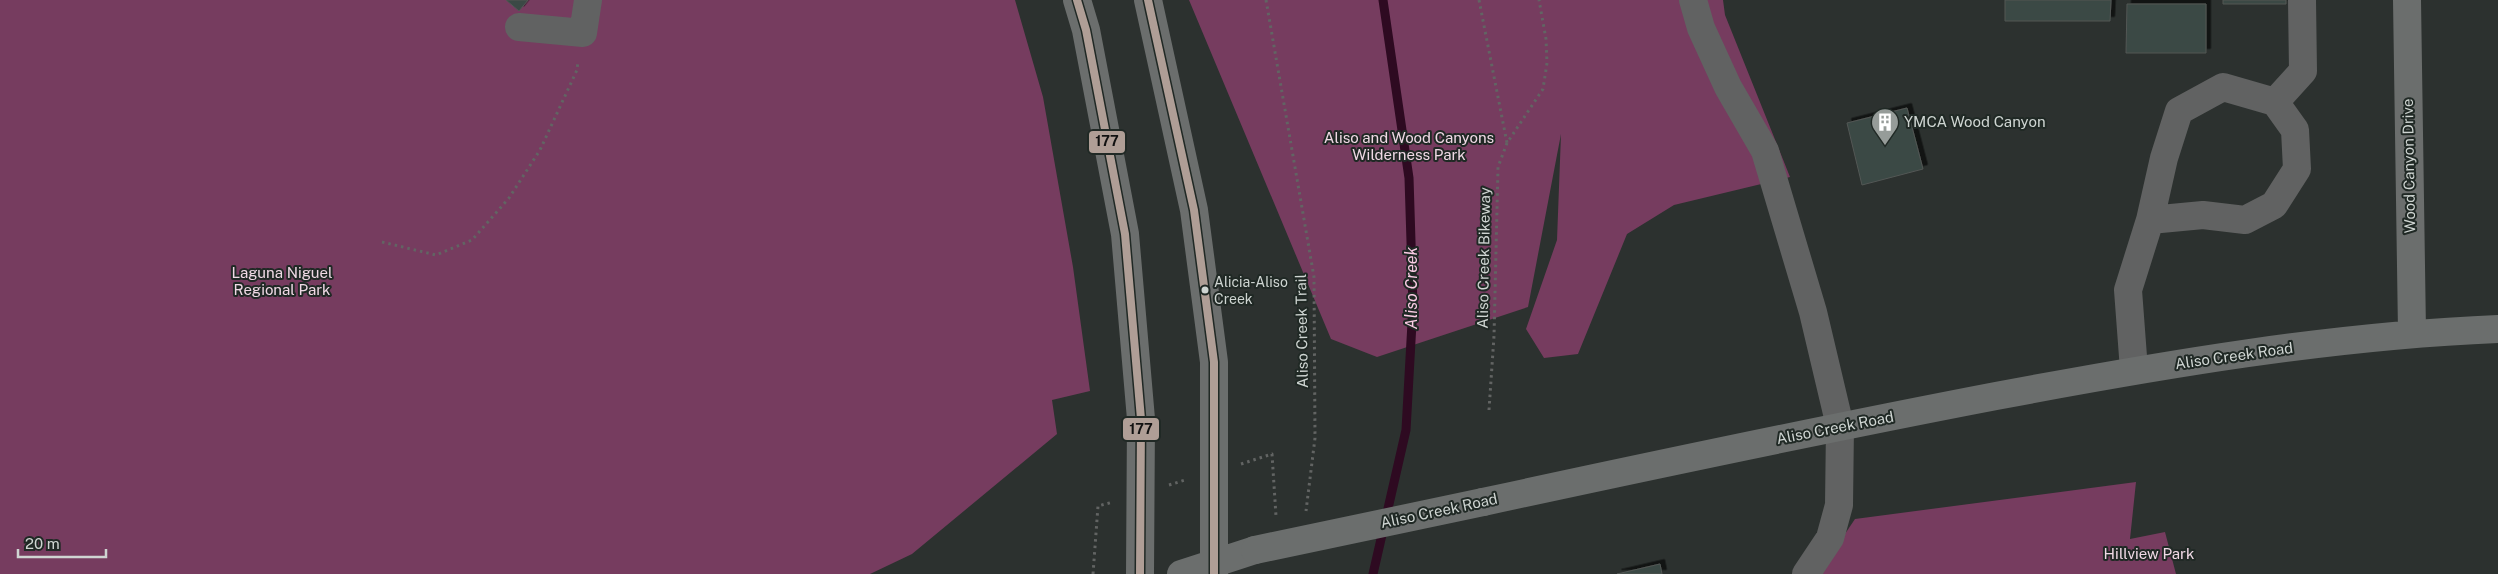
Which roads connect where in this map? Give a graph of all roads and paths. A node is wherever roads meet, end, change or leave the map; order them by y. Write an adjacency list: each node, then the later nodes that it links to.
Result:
1 (588, 0): 10 (lane)
2 (1077, 0): 23 (main road)
3 (1148, 0): 22 (main road)
4 (1266, 0): 21 (path, Aliso Creek Trail)
5 (1479, 0): 13 (path)
6 (1539, 0): 13 (path, Aliso Creek Bikeway)
7 (1693, 0): 20 (lane)
8 (2302, 0): 12 (lane)
9 (2407, 0): 17 (main road, Wood Canyon Drive)
10 (519, 27)
11 (577, 70): 15 (path)
12 (2275, 102): 14 (lane); 14 (lane)
13 (1507, 143): 19 (path, Aliso Creek Bikeway)
14 (2150, 220): 18 (lane)
15 (382, 242)
16 (2498, 329): 17 (main road, Aliso Creek Road)
17 (2412, 332): 18 (main road, Aliso Creek Road)
18 (2134, 370): 20 (main road, Aliso Creek Road)
19 (1489, 410)
20 (1840, 426): 22 (main road, Aliso Creek Road, bridge); 25 (lane)
21 (1305, 516)
22 (1214, 568): 24 (main road, Aliso Creek Road)
23 (1140, 574)
24 (1181, 574)
25 (1806, 574)

